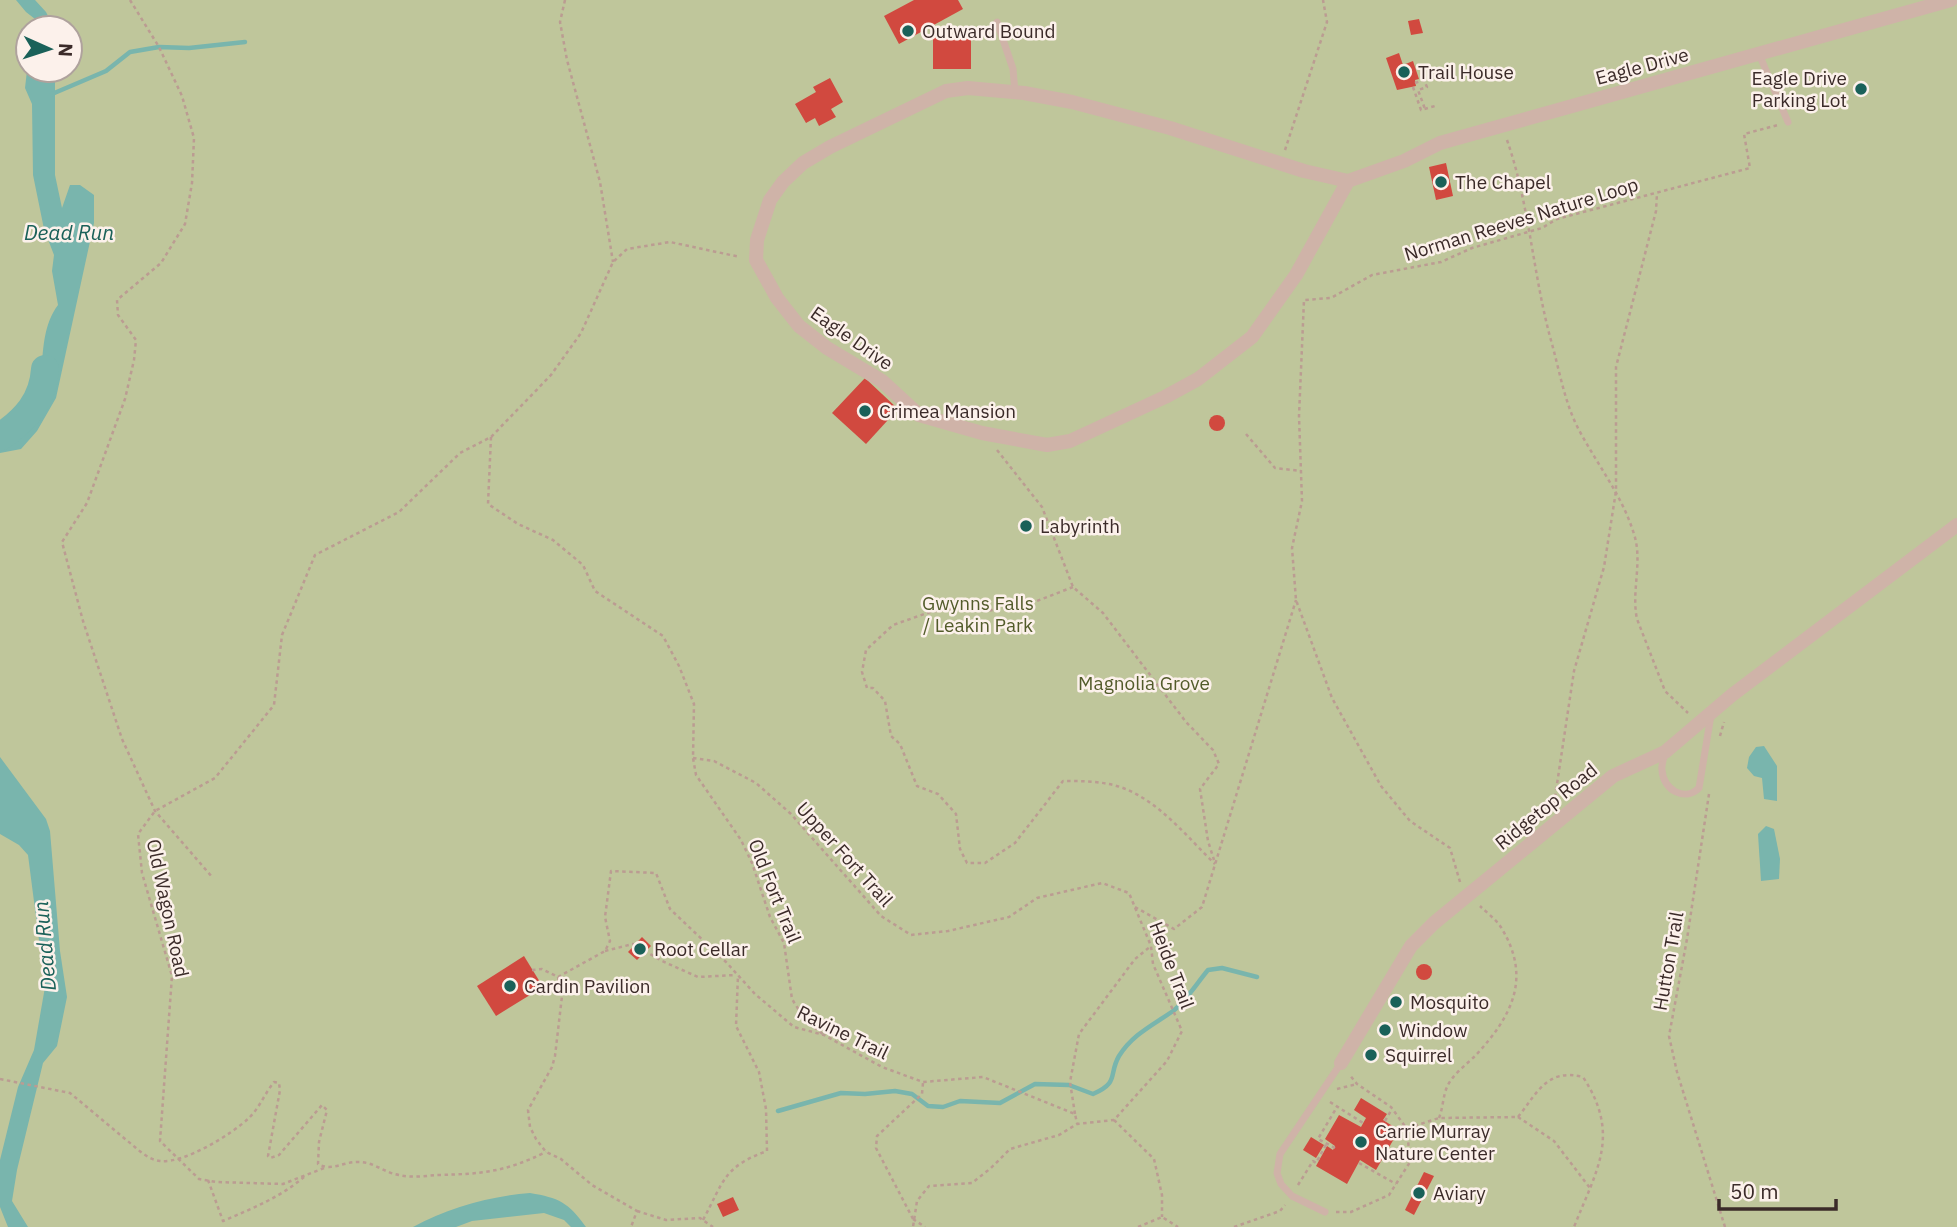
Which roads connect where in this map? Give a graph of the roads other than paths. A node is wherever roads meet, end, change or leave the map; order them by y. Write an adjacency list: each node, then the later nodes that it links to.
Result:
1 (1951, 0): 3 (street, Eagle Drive)
2 (997, 22): 4 (lane)
3 (1759, 54): 5 (lane); 6 (street, Eagle Drive)
4 (1015, 92): 6 (street); 6 (street, Eagle Drive)
5 (1788, 122)
6 (1348, 181)
7 (1957, 525): 8 (street, Ridgetop Road)
8 (1718, 717): 9 (street, Ridgetop Road); 9 (lane)
9 (1665, 752): 10 (street, Ridgetop Road)
10 (1341, 1063): 11 (lane)
11 (1325, 1212)

